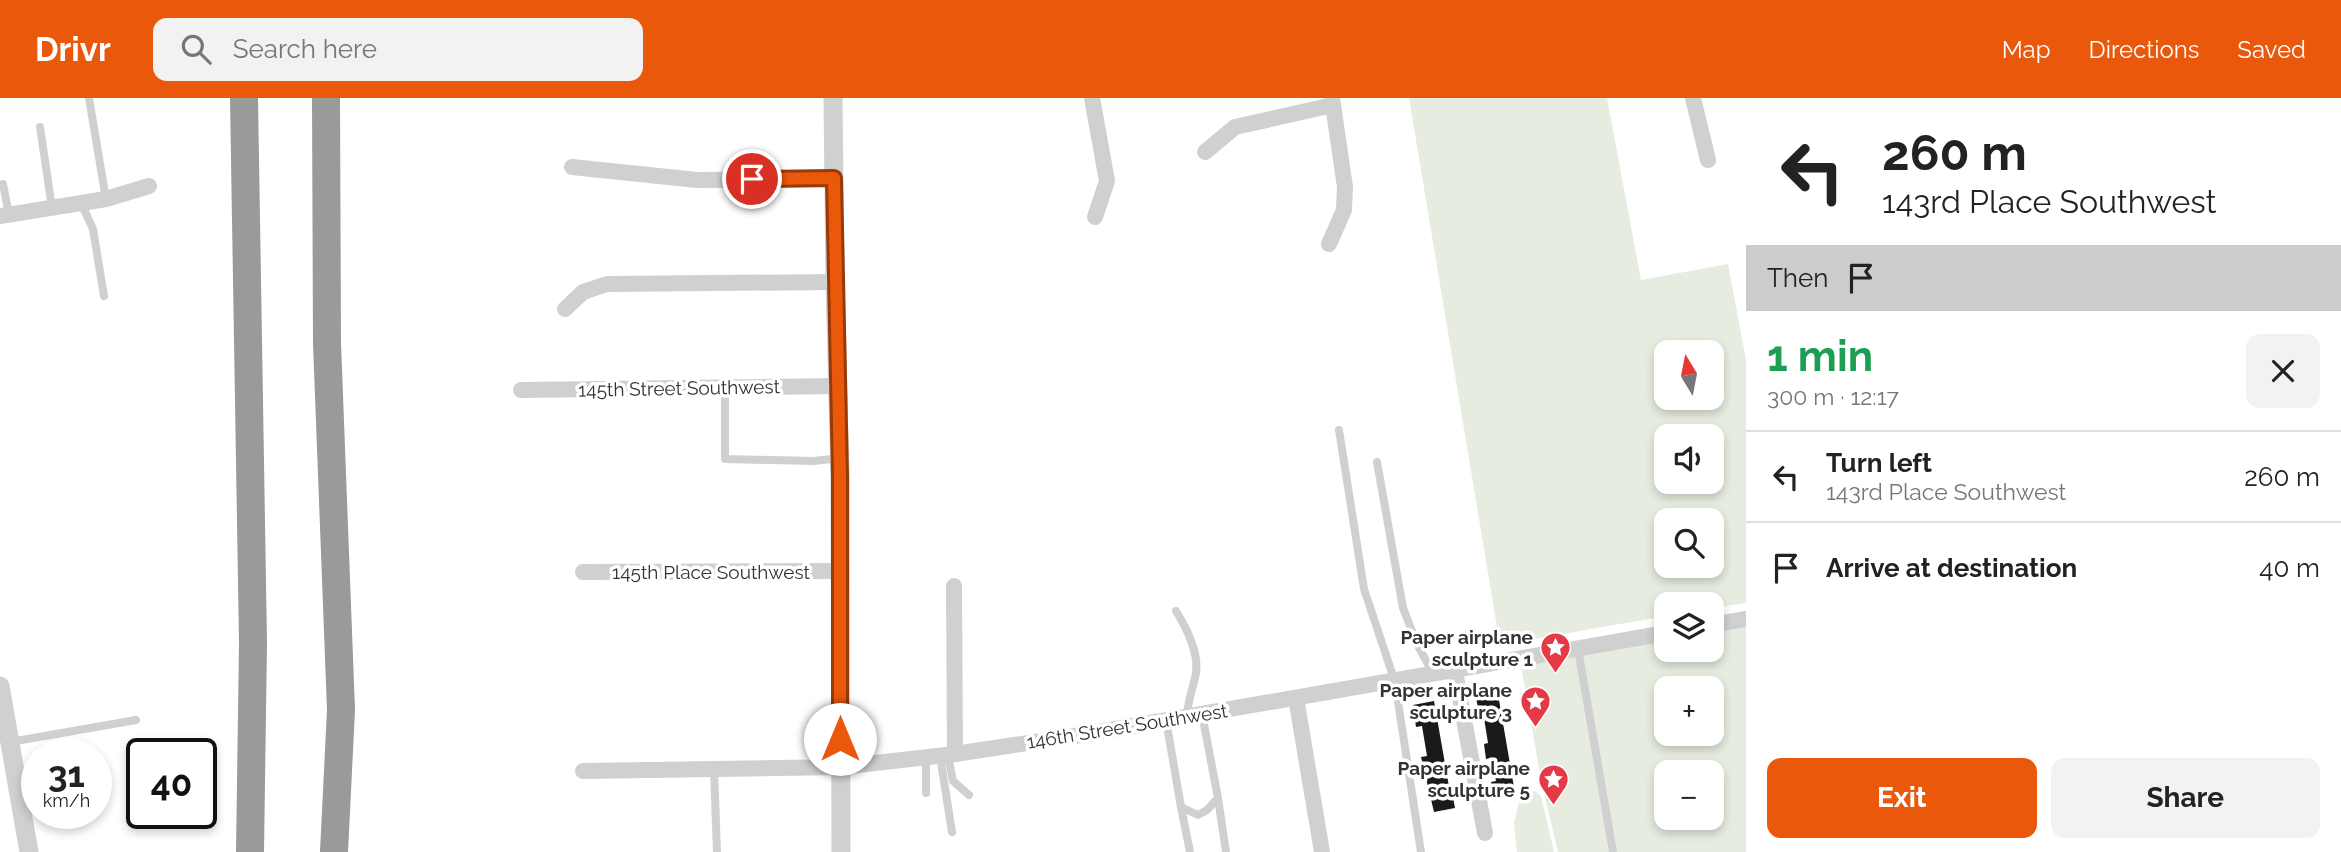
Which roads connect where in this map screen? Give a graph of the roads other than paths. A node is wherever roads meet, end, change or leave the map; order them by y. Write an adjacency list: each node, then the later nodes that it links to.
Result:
1 (89, 98): 15 (lane)
2 (244, 98): 58 (highway)
3 (326, 98): 59 (highway)
4 (833, 98): 12 (street)
5 (1092, 98): 19 (street)
6 (1693, 98): 10 (street)
7 (1333, 102): 9 (street); 20 (street)
8 (40, 127): 17 (lane)
9 (1205, 152)
10 (1709, 160)
11 (572, 167): 12 (street)
12 (834, 178): 21 (street)
13 (3, 184): 18 (lane)
14 (149, 186): 15 (street)
15 (106, 199): 16 (street)
16 (81, 203): 17 (street); 22 (lane)
17 (52, 208): 18 (street)
18 (5, 215)
19 (1095, 217)
20 (1329, 244)
21 (835, 282): 23 (street); 24 (street)
22 (104, 296)
23 (565, 309)
24 (838, 386): 25 (street, 145th Street Southwest); 28 (street)
25 (725, 388): 26 (street, 145th Street Southwest); 28 (lane)
26 (521, 390)
27 (1339, 430): 40 (lane)
28 (840, 458): 30 (street)
29 (1377, 462): 39 (lane)
30 (840, 571): 31 (street, 145th Place Southwest); 48 (street)
31 (583, 572)
32 (954, 586): 47 (street)
33 (1175, 611): 43 (lane)
34 (1746, 619): 35 (street)
35 (1724, 623)
36 (1654, 635): 37 (street, 146th Street Southwest)
37 (1578, 649): 38 (street, 146th Street Southwest); 66 (lane)
38 (1455, 671): 39 (street, 146th Street Southwest); 56 (street)
39 (1434, 675): 40 (street, 146th Street Southwest)
40 (1395, 681): 42 (street, 146th Street Southwest); 65 (lane)
41 (0, 686): 46 (street)
42 (1296, 698): 43 (street, 146th Street Southwest); 64 (street)
43 (1195, 715): 45 (street, 146th Street Southwest); 53 (lane)
44 (136, 720): 46 (lane)
45 (1166, 720): 47 (street, 146th Street Southwest); 54 (lane)
46 (10, 742): 57 (street)
47 (942, 756): 48 (street, 146th Street Southwest); 51 (lane); 52 (lane); 55 (lane)
48 (840, 767): 49 (street, 146th Street Southwest); 61 (street)
49 (714, 769): 50 (street, 146th Street Southwest); 60 (lane)
50 (583, 771)
51 (926, 793)
52 (969, 795)
53 (1217, 798): 54 (lane); 63 (lane)
54 (1181, 807): 62 (lane)
55 (952, 832)
56 (1485, 833)
57 (29, 852)
58 (250, 852)
59 (334, 852)
60 (717, 852)
61 (841, 852)
62 (1190, 852)
63 (1226, 852)
64 (1322, 852)
65 (1422, 852)
66 (1614, 852)

